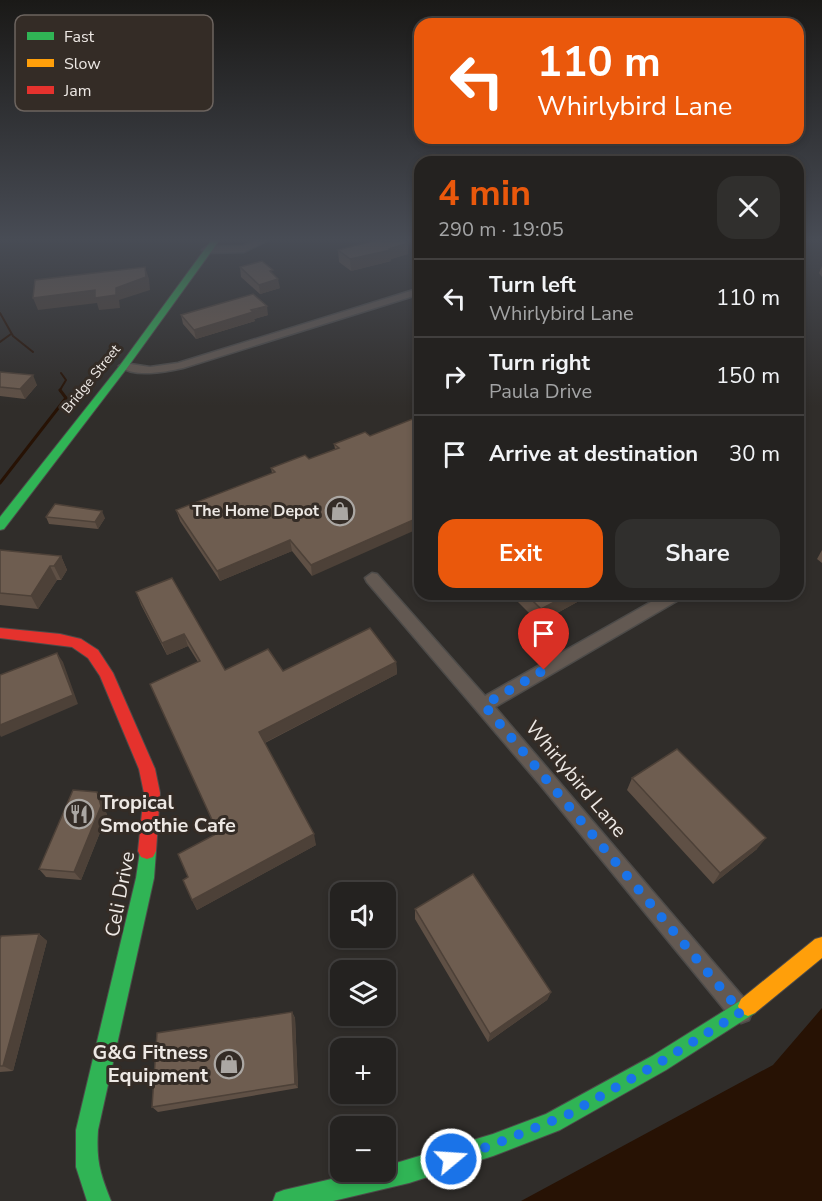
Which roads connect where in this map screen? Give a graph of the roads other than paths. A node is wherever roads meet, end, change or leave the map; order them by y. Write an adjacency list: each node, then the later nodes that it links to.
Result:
1 (171, 294): 3 (street, Bridge Street)
2 (410, 294): 3 (street)
3 (124, 366): 4 (street, Bridge Street)
4 (0, 526)
5 (372, 578): 8 (street, Whirlybird Lane)
6 (667, 600): 8 (street)
7 (0, 633): 11 (street, Celi Drive)
8 (484, 705): 10 (street, Whirlybird Lane)
9 (822, 946): 10 (street)
10 (741, 1012): 12 (street)
11 (100, 1201)
12 (284, 1201)

